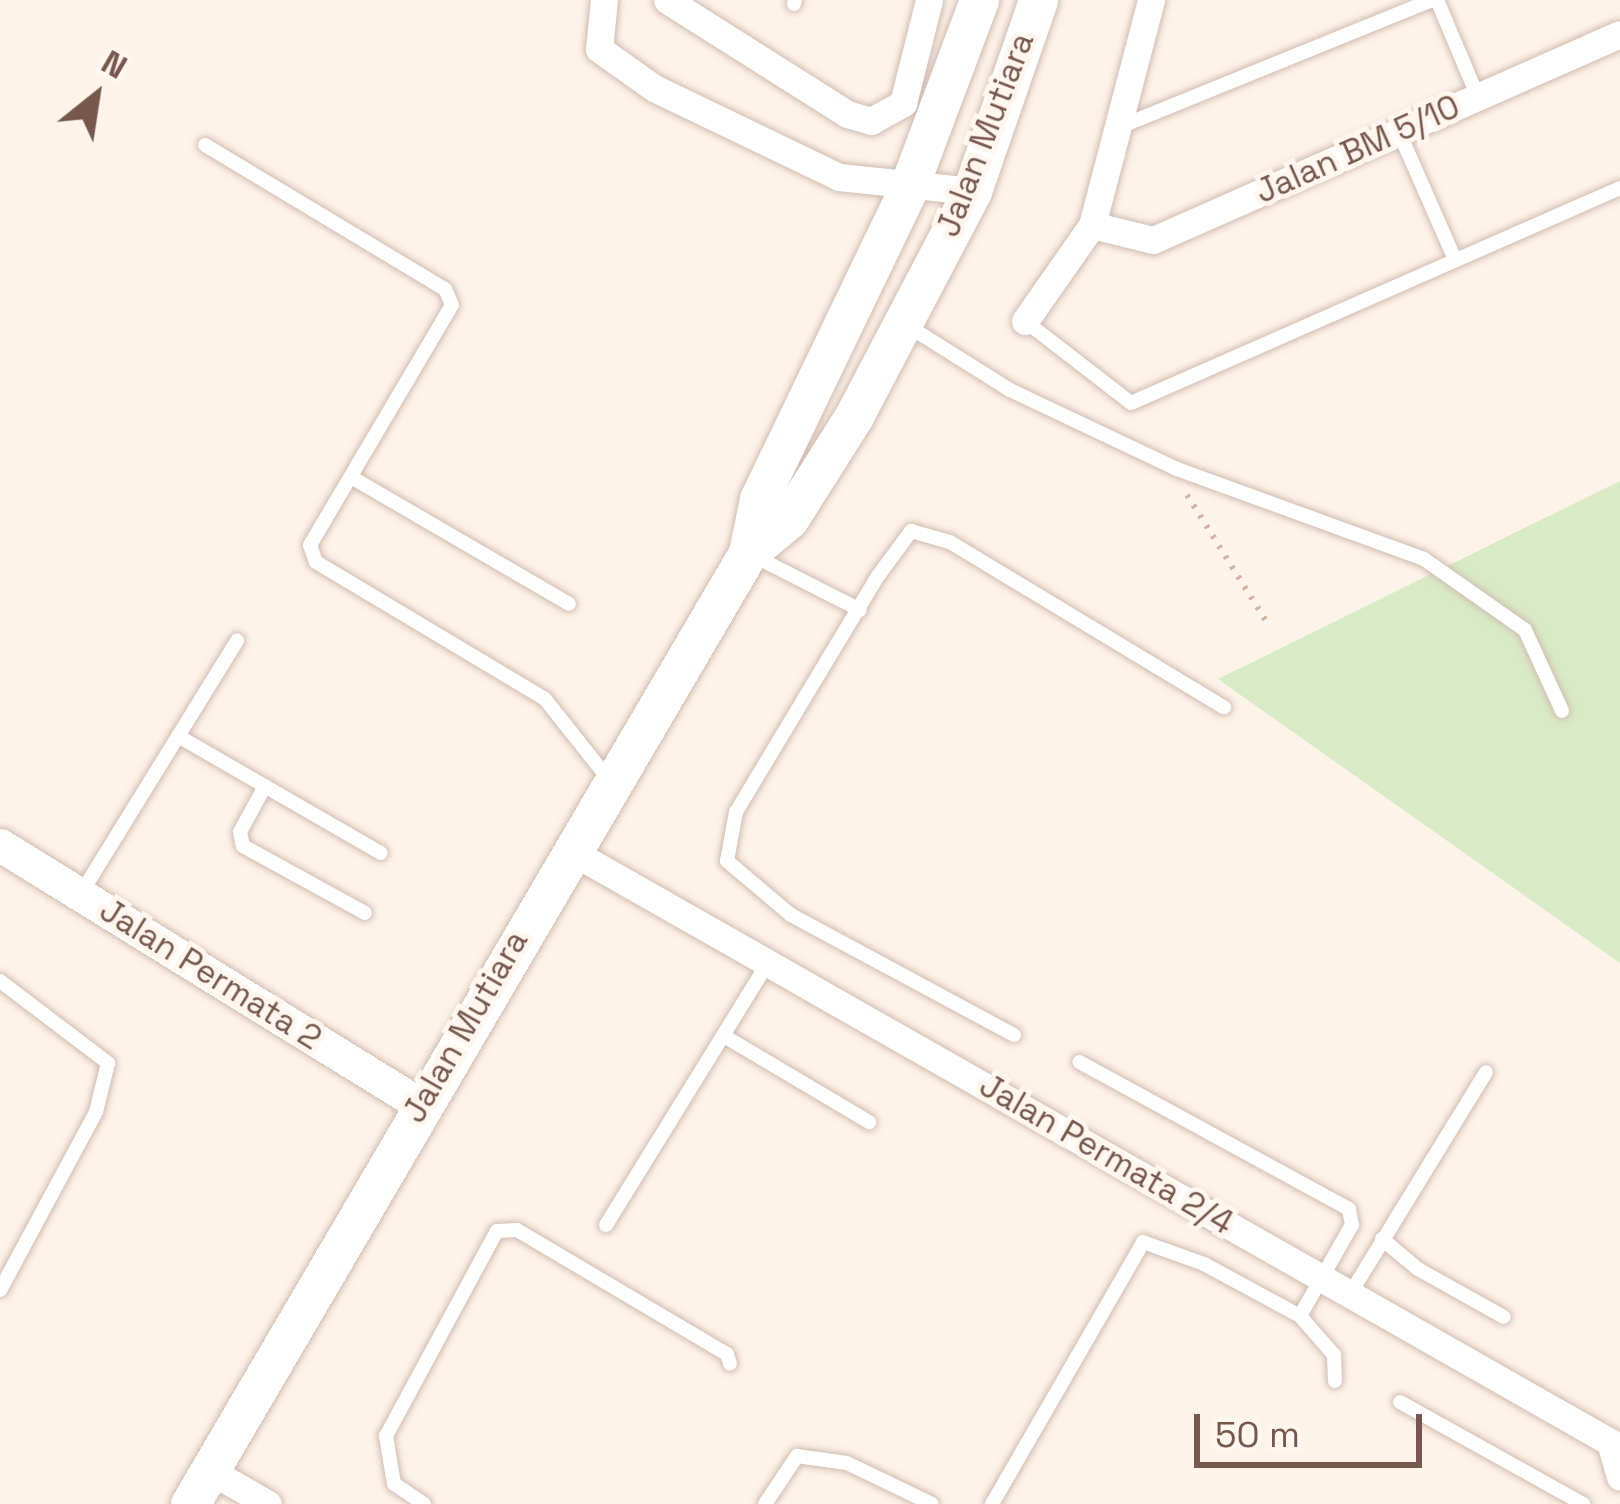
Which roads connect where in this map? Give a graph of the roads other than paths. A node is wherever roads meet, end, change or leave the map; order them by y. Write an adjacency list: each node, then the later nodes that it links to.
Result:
1 (604, 0): 14 (street)
2 (667, 0): 3 (street)
3 (928, 0)
4 (979, 0): 14 (main road, Jalan Mutiara)
5 (1038, 0): 15 (main road, Jalan Mutiara)
6 (1151, 0): 10 (street)
7 (1435, 0): 9 (lane); 10 (lane)
8 (1620, 34): 9 (street, Jalan BM 5/10)
9 (1478, 97): 11 (street, Jalan BM 5/10)
10 (1118, 128): 16 (street)
11 (1399, 132): 16 (street, Jalan BM 5/10); 17 (lane)
12 (205, 145): 20 (lane)
13 (1620, 188): 17 (lane)
14 (908, 189): 15 (street); 21 (main road, Jalan Mutiara)
15 (972, 191): 19 (main road, Jalan Mutiara)
16 (1092, 225): 18 (street)
17 (1453, 255): 18 (lane)
18 (1025, 321)
19 (904, 324): 21 (main road, Jalan Mutiara); 27 (lane)
20 (351, 477): 23 (lane); 29 (lane)
21 (774, 509): 22 (main road, Jalan Mutiara)
22 (748, 554): 24 (lane); 29 (main road, Jalan Mutiara)
23 (569, 604)
24 (860, 610): 26 (lane); 38 (lane)
25 (236, 641): 28 (lane)
26 (1223, 706)
27 (1562, 711)
28 (178, 736): 30 (lane); 34 (lane)
29 (610, 781): 31 (main road, Jalan Mutiara)
30 (265, 786): 32 (lane); 35 (lane)
31 (569, 850): 36 (street, Jalan Permata 2/4); 42 (main road, Jalan Mutiara)
32 (381, 853)
33 (3, 854): 34 (street, Jalan Permata 2)
34 (80, 895): 42 (street, Jalan Permata 2)
35 (365, 913)
36 (768, 963): 39 (lane); 46 (street, Jalan Permata 2/4)
37 (0, 981): 47 (lane)
38 (1014, 1035)
39 (724, 1036): 43 (lane); 44 (lane)
40 (1079, 1062): 46 (lane)
41 (1486, 1072): 45 (lane)
42 (421, 1105): 55 (main road, Jalan Mutiara)
43 (869, 1122)
44 (606, 1225)
45 (1382, 1239): 48 (lane); 50 (lane)
46 (1322, 1279): 48 (street, Jalan Permata 2/4); 49 (lane)
47 (0, 1290)
48 (1350, 1294): 54 (street, Jalan Permata 2/4)
49 (1300, 1316): 52 (lane); 60 (lane)
50 (1504, 1317)
51 (730, 1364): 57 (lane)
52 (1335, 1381)
53 (1400, 1402): 61 (lane)
54 (1620, 1477)
55 (200, 1487): 56 (street)
56 (268, 1504)
57 (424, 1504)
58 (764, 1504): 59 (lane)
59 (932, 1504)
60 (992, 1504)
61 (1583, 1504)

